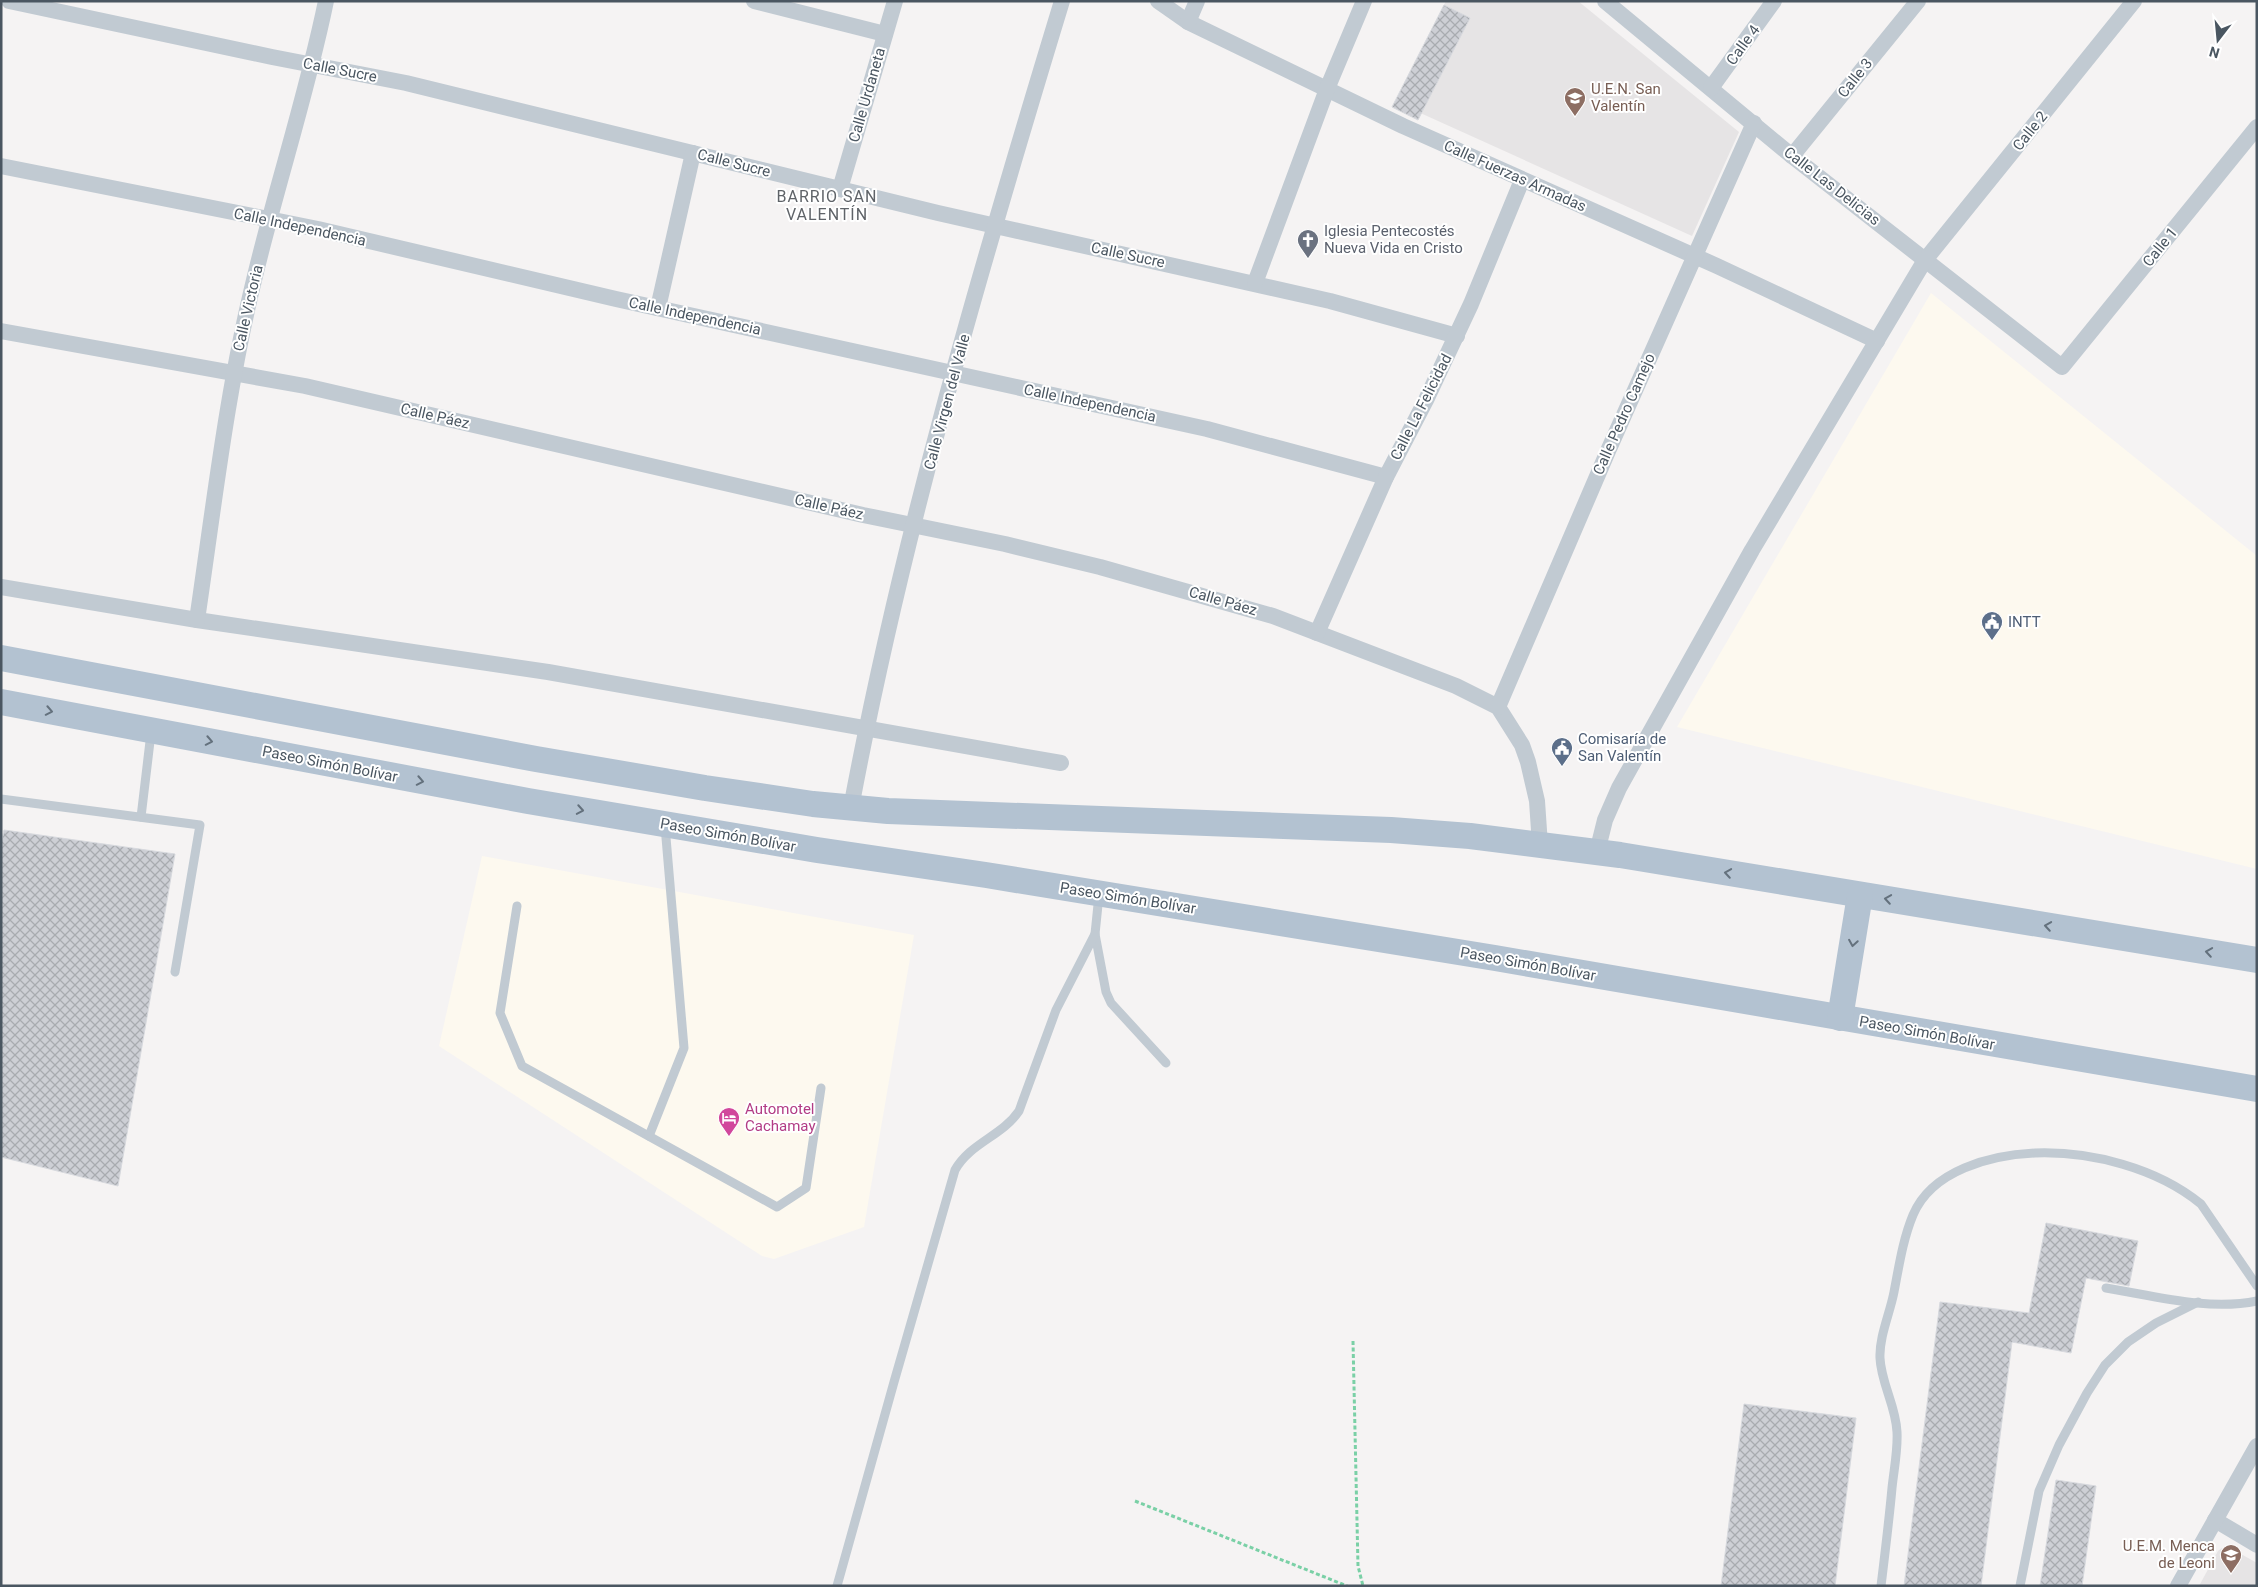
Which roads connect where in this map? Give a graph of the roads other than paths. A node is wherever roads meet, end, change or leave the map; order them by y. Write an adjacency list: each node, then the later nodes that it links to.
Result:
1 (9, 1): 15 (street, Calle Sucre)
2 (326, 1): 15 (street, Calle Victoria)
3 (754, 1): 14 (street)
4 (895, 1): 14 (street, Calle Urdaneta)
5 (1062, 1): 26 (street, Calle Virgen del Valle)
6 (1158, 1): 13 (street, Calle Fuerzas Armadas)
7 (1197, 1): 13 (street)
8 (1364, 1): 17 (street)
9 (1605, 1): 16 (street, Calle Las Delicias)
10 (1774, 1): 16 (street, Calle 4)
11 (1918, 1): 21 (street, Calle 3)
12 (2134, 1): 28 (street, Calle 2)
13 (1188, 22): 17 (street, Calle Fuerzas Armadas)
14 (886, 34): 24 (street, Calle Urdaneta)
15 (311, 64): 20 (street, Calle Sucre); 25 (street, Calle Victoria)
16 (1711, 88): 18 (street, Calle Las Delicias)
17 (1327, 89): 23 (street, Calle Fuerzas Armadas); 29 (street)
18 (1754, 123): 21 (street, Calle Las Delicias); 27 (street, Calle Pedro Camejo)
19 (2257, 127): 34 (street, Calle 1)
20 (693, 153): 24 (street, Calle Sucre); 30 (street)
21 (1792, 156): 28 (street, Calle Las Delicias)
22 (1, 166): 25 (street, Calle Independencia)
23 (1522, 180): 27 (street, Calle Fuerzas Armadas); 32 (street, Calle La Felicidad)
24 (840, 189): 26 (street, Calle Sucre)
25 (270, 220): 30 (street, Calle Independencia); 35 (street, Calle Victoria)
26 (995, 226): 29 (street, Calle Sucre); 36 (street, Calle Virgen del Valle)
27 (1694, 256): 33 (street, Calle Fuerzas Armadas); 44 (street, Calle Pedro Camejo)
28 (1925, 260): 33 (street, Calle 2); 34 (street, Calle Las Delicias)
29 (1255, 283): 32 (street, Calle Sucre)
30 (658, 308): 36 (street, Calle Independencia)
31 (1, 331): 35 (street, Calle Páez)
32 (1456, 336): 37 (street, Calle La Felicidad)
33 (1877, 341): 53 (street, Calle 2)
34 (2062, 367)
35 (234, 372): 38 (street, Calle Páez); 40 (street, Calle Victoria)
36 (954, 373): 37 (street, Calle Independencia); 38 (street, Calle Virgen del Valle)
37 (1386, 477): 41 (street, Calle La Felicidad)
38 (913, 525): 41 (street, Calle Páez); 45 (street, Calle Virgen del Valle)
39 (1, 587): 40 (street)
40 (198, 620): 45 (street)
41 (1317, 633): 44 (street, Calle Páez)
42 (1, 658): 49 (main road)
43 (1, 702): 46 (main road, Paseo Simón Bolívar, one-way to 46)
44 (1498, 707): 52 (street)
45 (866, 727): 47 (street); 49 (street, Calle Virgen del Valle)
46 (152, 730): 50 (lane); 51 (main road, Paseo Simón Bolívar, one-way to 51)
47 (1061, 763)
48 (1, 799): 50 (lane)
49 (851, 808): 52 (main road)
50 (141, 817): 59 (lane)
51 (664, 824): 54 (main road, Paseo Simón Bolívar); 64 (lane)
52 (1540, 845): 53 (main road)
53 (1597, 852): 55 (main road, one-way to 53)
54 (1099, 893): 57 (lane); 60 (main road, Paseo Simón Bolívar)
55 (1860, 895): 58 (main road, one-way to 55); 60 (main road, one-way to 60)
56 (517, 906): 64 (lane)
57 (1095, 934): 61 (lane); 72 (lane)
58 (2257, 960)
59 (175, 972)
60 (1840, 1018): 63 (main road, Paseo Simón Bolívar)
61 (1166, 1063)
62 (822, 1088): 64 (lane)
63 (2257, 1089)
64 (649, 1136)
65 (2257, 1286): 73 (lane)
66 (2106, 1288): 68 (lane)
67 (2257, 1301): 68 (lane)
68 (2198, 1302): 74 (lane)
69 (2257, 1446): 70 (street)
70 (2215, 1520): 71 (street); 75 (street)
71 (2257, 1545)
72 (837, 1586)
73 (1881, 1586)
74 (2020, 1586)
75 (2178, 1586)

